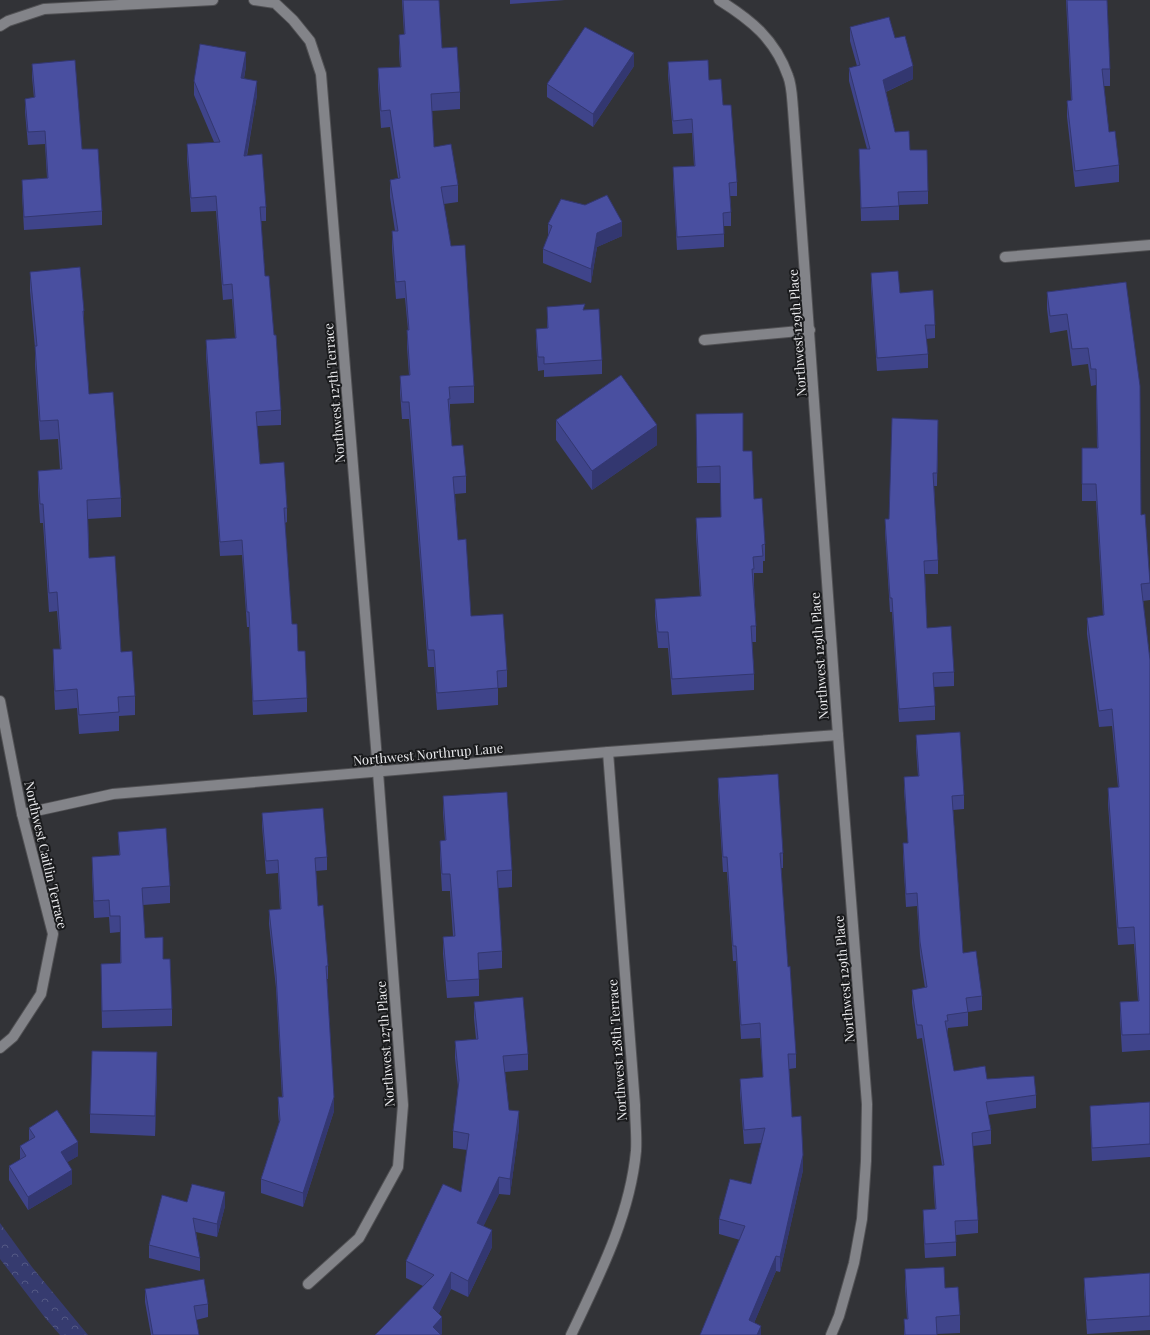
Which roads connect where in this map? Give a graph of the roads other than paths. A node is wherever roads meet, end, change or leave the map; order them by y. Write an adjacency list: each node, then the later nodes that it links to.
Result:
1 (213, 0): 4 (street)
2 (254, 0): 12 (street, Northwest 127th Terrace)
3 (719, 0): 7 (street, Northwest 129th Place)
4 (0, 26)
5 (1150, 245): 6 (street)
6 (1005, 257)
7 (810, 330): 8 (street); 10 (street, Northwest 129th Place)
8 (704, 340)
9 (0, 701): 13 (street, Northwest Caitlin Terrace)
10 (838, 735): 11 (street, Northwest Northrup Lane); 17 (street, Northwest 129th Place)
11 (608, 752): 12 (street, Northwest Northrup Lane); 16 (street, Northwest 128th Terrace)
12 (378, 772): 13 (street, Northwest Northrup Lane); 15 (street, Northwest 127th Place)
13 (22, 814): 14 (street, Northwest Caitlin Terrace)
14 (0, 1048)
15 (308, 1284)
16 (572, 1335)
17 (831, 1335)

